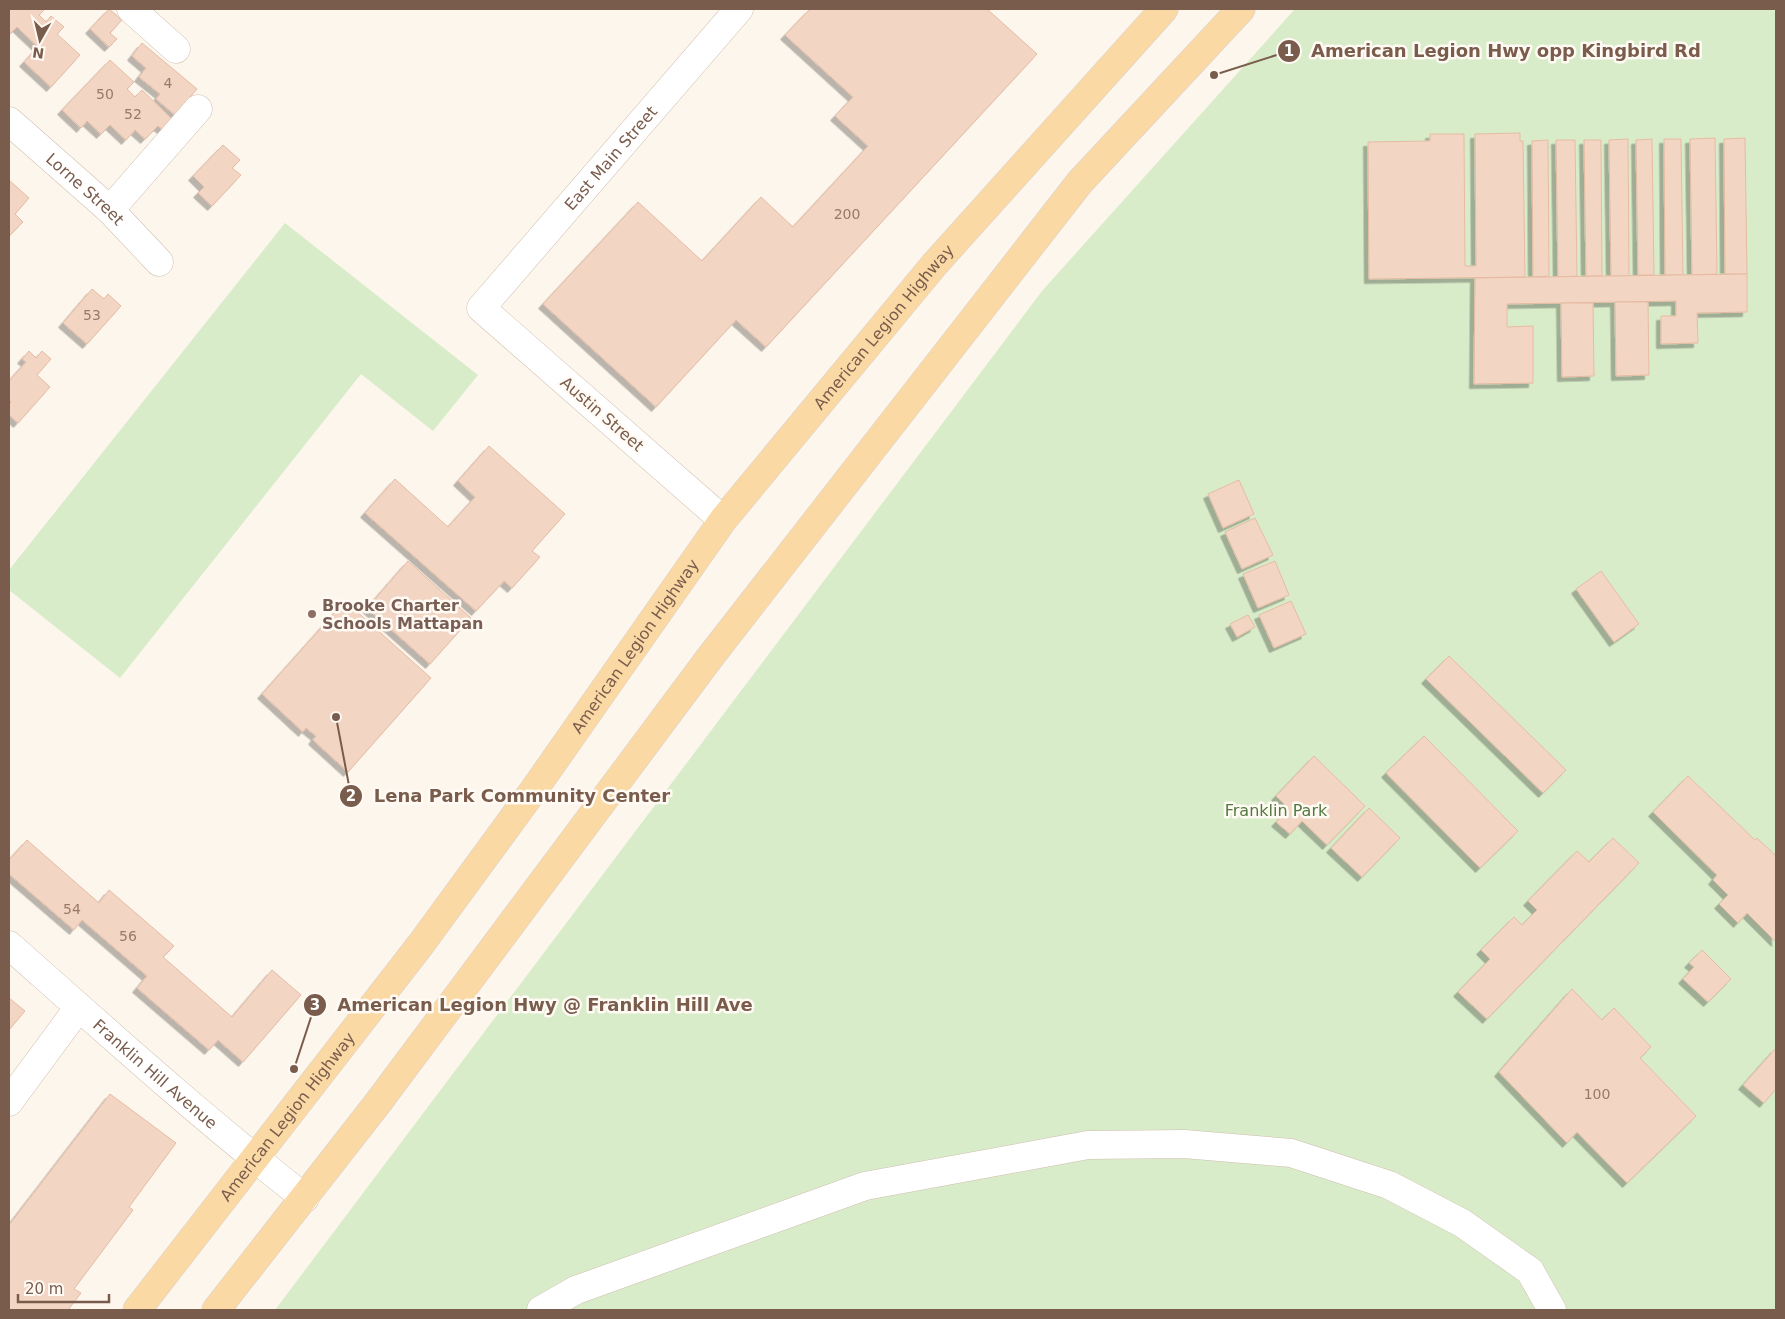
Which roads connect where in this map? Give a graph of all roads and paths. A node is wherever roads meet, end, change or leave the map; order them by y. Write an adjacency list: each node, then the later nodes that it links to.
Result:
1 (131, 9): 5 (street)
2 (739, 9): 10 (street, East Main Street)
3 (1164, 9): 11 (main road, American Legion Highway)
4 (1241, 9): 16 (main road)
5 (176, 49)
6 (198, 110): 8 (street)
7 (9, 121): 8 (street, Lorne Street)
8 (110, 210): 9 (street, Lorne Street)
9 (160, 262)
10 (481, 308): 11 (street, Austin Street)
11 (723, 520): 15 (main road, American Legion Highway)
12 (9, 945): 13 (street, Franklin Hill Avenue)
13 (79, 1007): 14 (street); 15 (street, Franklin Hill Avenue)
14 (9, 1102)
15 (254, 1159): 16 (street, Franklin Hill Avenue); 17 (main road, American Legion Highway)
16 (305, 1198): 18 (main road)
17 (137, 1310)
18 (216, 1310)
19 (541, 1310): 20 (street)
20 (1552, 1310)

